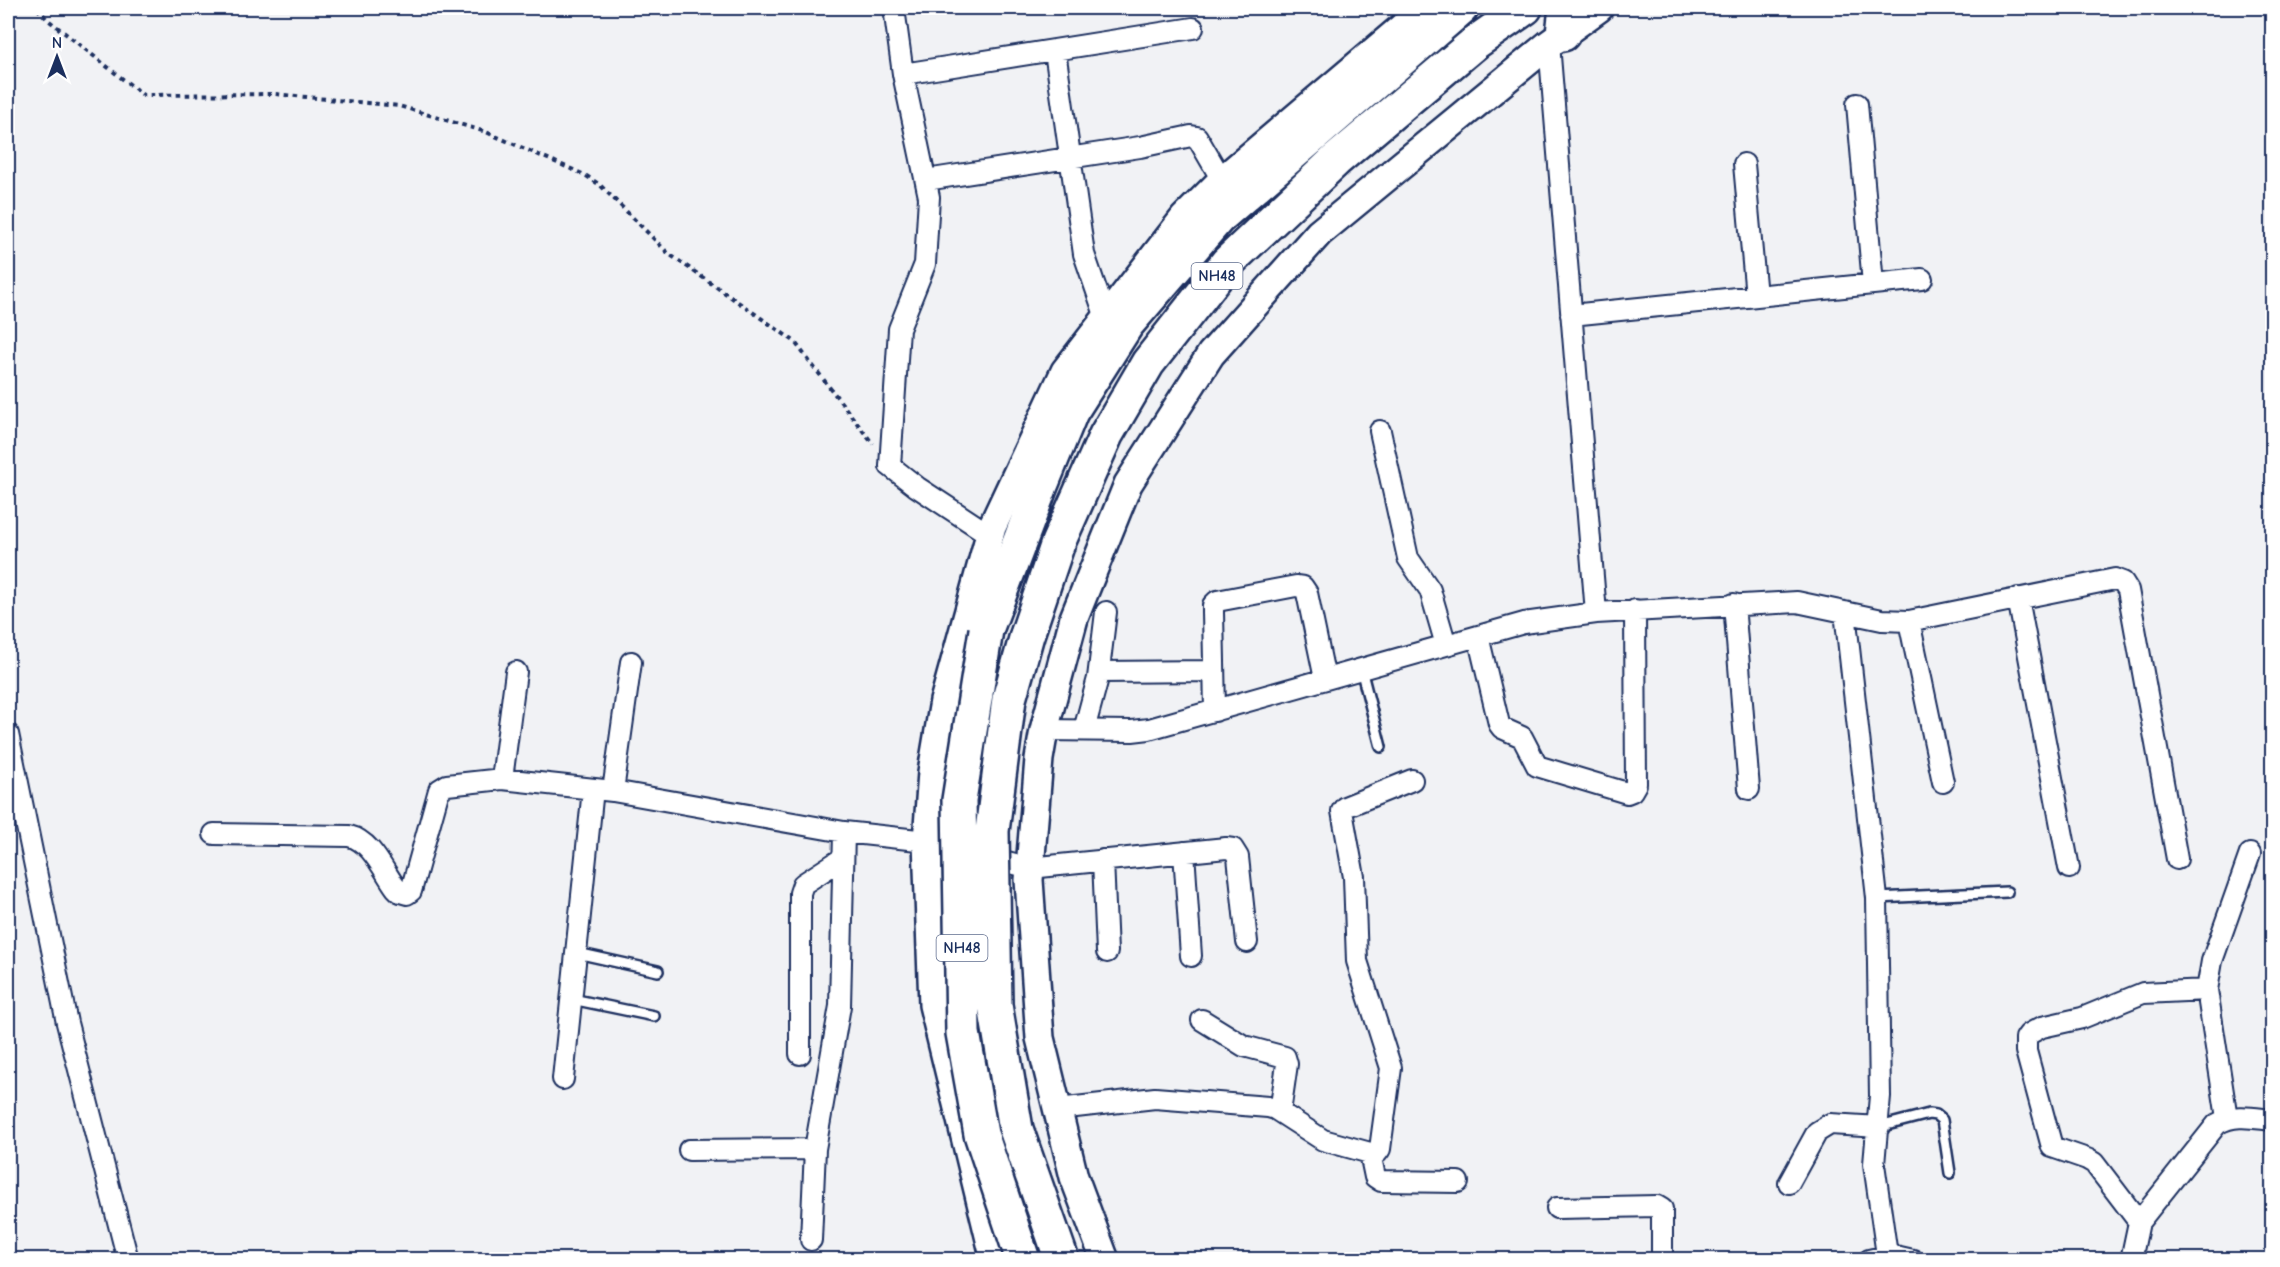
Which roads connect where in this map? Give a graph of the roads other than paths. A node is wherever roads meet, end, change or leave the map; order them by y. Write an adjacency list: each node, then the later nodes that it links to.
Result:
1 (894, 8): 9 (street)
2 (1461, 8): 88 (highway, NH48, bridge)
3 (1525, 8): 89 (highway, NH48, bridge)
4 (1599, 8): 7 (street)
5 (1417, 10): 14 (street)
6 (1193, 28): 8 (street)
7 (1559, 29): 18 (street); 38 (street)
8 (1055, 51): 9 (street); 11 (street)
9 (903, 74): 13 (street)
10 (1857, 104): 16 (street)
11 (1069, 157): 13 (street); 14 (street); 19 (street)
12 (1744, 164): 17 (street)
13 (926, 180): 21 (street)
14 (1222, 180): 19 (street)
15 (1922, 279): 16 (street)
16 (1873, 284): 17 (street)
17 (1756, 296): 18 (street)
18 (1571, 315): 27 (street)
19 (1106, 318): 21 (street)
20 (1380, 431): 30 (street)
21 (990, 535): 49 (street)
22 (2018, 598): 28 (street); 55 (street); 57 (street)
23 (1734, 604): 24 (street); 26 (street); 46 (street)
24 (1635, 610): 27 (street); 29 (street)
25 (1106, 612): 34 (street)
26 (1845, 612): 28 (street); 59 (street)
27 (1596, 613): 29 (street)
28 (1909, 621): 44 (street)
29 (1478, 636): 30 (street)
30 (1446, 645): 32 (street)
31 (631, 662): 47 (street)
32 (1361, 669): 36 (street); 41 (lane)
33 (516, 672): 42 (street)
34 (1099, 672): 35 (street); 39 (street)
35 (1214, 672): 36 (street); 37 (street)
36 (1325, 679): 37 (street)
37 (1215, 711): 39 (street)
38 (1044, 730): 39 (street); 56 (street)
39 (1084, 730)
40 (8, 734): 86 (street)
41 (1381, 747)
42 (502, 779): 45 (street); 50 (street)
43 (1412, 780): 78 (street)
44 (1943, 782)
45 (593, 789): 47 (street); 62 (street)
46 (1749, 789)
47 (613, 791): 48 (street)
48 (844, 832): 49 (street); 53 (street)
49 (928, 833): 56 (street); 87 (street)
50 (214, 834)
51 (1184, 852): 54 (street); 60 (street); 63 (street)
52 (2250, 854): 65 (street)
53 (843, 858): 69 (street); 76 (street)
54 (1103, 860): 56 (street); 61 (street)
55 (2177, 860)
56 (1031, 861): 71 (street)
57 (2069, 868)
58 (2007, 892): 59 (lane)
59 (1877, 898): 75 (street)
60 (1247, 942)
61 (1107, 952)
62 (577, 953): 64 (lane); 66 (street)
63 (1191, 956)
64 (658, 971)
65 (2207, 990): 73 (street); 83 (street)
66 (572, 999): 67 (lane); 70 (street)
67 (654, 1016)
68 (1202, 1020): 72 (street)
69 (800, 1054)
70 (563, 1079)
71 (1058, 1109): 72 (street); 90 (street)
72 (1280, 1112): 78 (street)
73 (2227, 1118): 74 (street); 83 (street)
74 (2272, 1120)
75 (1879, 1127): 79 (lane); 81 (street); 85 (street)
76 (815, 1149): 77 (street); 84 (street)
77 (689, 1150)
78 (1370, 1153): 80 (street)
79 (1950, 1173)
80 (1458, 1182)
81 (1789, 1183)
82 (1557, 1208): 91 (street)
83 (2139, 1222): 94 (street)
84 (811, 1240)
85 (1891, 1255): 92 (street); 93 (street)
86 (128, 1260)
87 (995, 1260)
88 (1023, 1260)
89 (1062, 1260)
90 (1105, 1260)
91 (1662, 1260)
92 (1869, 1260)
93 (1912, 1260)
94 (2131, 1260)

